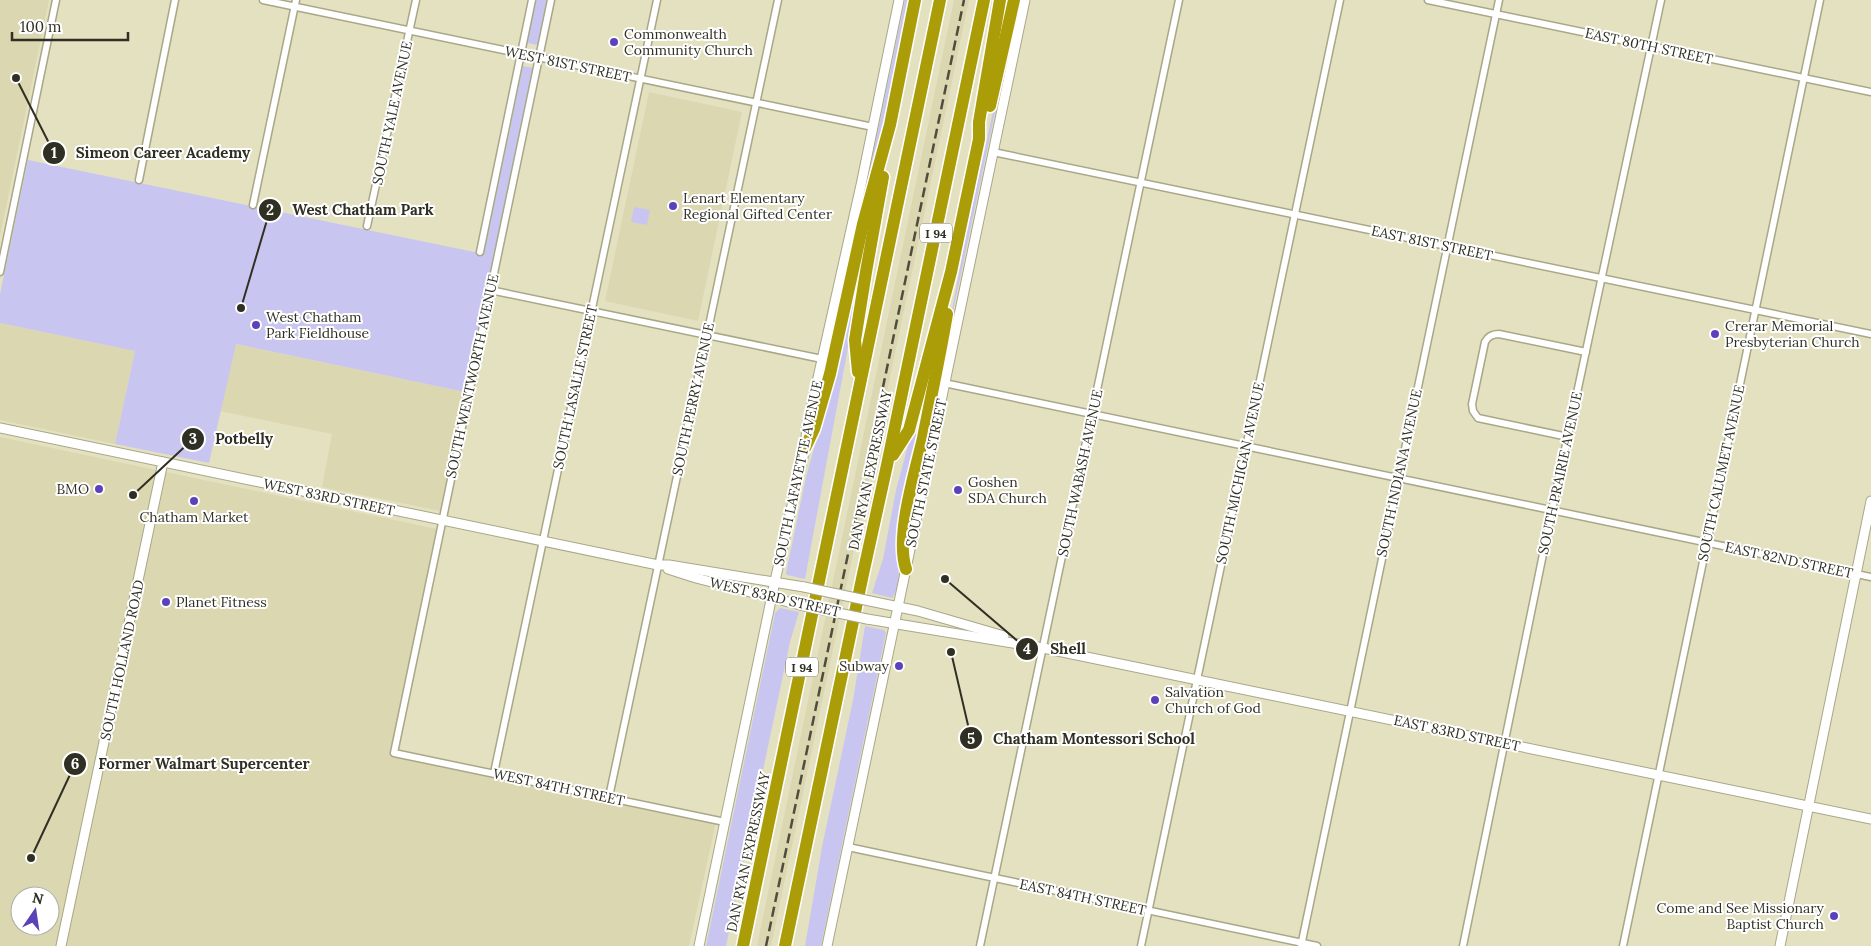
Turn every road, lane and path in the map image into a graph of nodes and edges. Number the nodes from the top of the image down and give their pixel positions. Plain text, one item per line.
1 (56, 0) edge
2 (175, 0) edge
3 (263, 0) edge
4 (416, 0) edge
5 (532, 0) edge
6 (551, 0) edge
7 (657, 0) edge
8 (778, 0) edge
9 (899, 0) edge
10 (915, 0) edge
11 (940, 0) edge
12 (984, 0) edge
13 (1000, 0) edge
14 (1014, 0) edge
15 (1025, 0) edge
16 (1179, 0) edge
17 (1340, 0) edge
18 (1428, 0) edge
19 (1499, 0) edge
20 (1661, 0) edge
21 (1820, 0) edge
22 (295, 3) edge
23 (1496, 14) junction
24 (410, 31) junction
25 (1651, 46) junction
26 (521, 54) junction
27 (539, 58) junction
28 (1804, 78) junction
29 (640, 79) junction
30 (1871, 92) edge
31 (756, 102) junction
32 (890, 125) junction
33 (873, 127) junction
34 (979, 139) junction
35 (994, 152) junction
36 (139, 180) dead end
37 (1141, 182) junction
38 (254, 205) dead end
39 (1295, 214) junction
40 (367, 226) dead end
41 (1447, 247) junction
42 (480, 252) dead end
43 (0, 272) edge
44 (951, 272) junction
45 (1602, 278) junction
46 (490, 290) junction
47 (1755, 310) junction
48 (591, 311) junction
49 (1871, 334) edge
50 (707, 335) junction
51 (1586, 352) junction
52 (822, 359) junction
53 (944, 383) junction
54 (859, 387) junction
55 (1092, 414) junction
56 (0, 428) edge
57 (1568, 437) junction
58 (1246, 446) junction
59 (805, 448) junction
60 (163, 462) junction
61 (888, 465) junction
62 (1398, 478) junction
63 (1871, 501) edge
64 (1552, 510) junction
65 (442, 520) junction
66 (543, 541) junction
67 (1706, 542) junction
68 (658, 565) junction
69 (906, 569) junction
70 (1856, 573) junction
71 (1871, 576) edge
72 (775, 581) junction
73 (772, 598) junction
74 (898, 607) junction
75 (894, 624) junction
76 (1043, 648) junction
77 (1197, 680) junction
78 (1350, 711) junction
79 (1504, 743) junction
80 (394, 752) joint
81 (494, 774) junction
82 (1658, 775) junction
83 (609, 797) junction
84 (1809, 806) junction
85 (1871, 819) edge
86 (725, 822) junction
87 (848, 847) junction
88 (994, 878) junction
89 (1148, 910) junction
90 (787, 942) edge
91 (1301, 944) edge
92 (61, 946) edge
93 (699, 946) edge
94 (743, 946) edge
95 (827, 946) edge
96 (980, 946) edge
97 (1141, 946) edge
98 (1317, 946) edge
99 (1463, 946) edge
100 (1622, 946) edge
101 (1780, 946) edge

1 - 43 street
2 - 36 street
3 - 22 street, WEST 81ST STREET
4 - 24 street, SOUTH YALE AVENUE
5 - 26 street
6 - 27 street, SOUTH WENTWORTH AVENUE
7 - 29 street, SOUTH LASALLE STREET
8 - 31 street, SOUTH PERRY AVENUE
9 - 33 street, SOUTH LAFAYETTE AVENUE
10 - 32 highway
11 - 54 highway, DAN RYAN EXPRESSWAY / I 94
12 - 61 highway, DAN RYAN EXPRESSWAY / I 94
13 - 34 highway
14 - 34 highway
15 - 35 street, SOUTH STATE STREET
16 - 37 street, SOUTH WABASH AVENUE
17 - 39 street, SOUTH MICHIGAN AVENUE
18 - 23 street, EAST 80TH STREET
19 - 23 street, SOUTH INDIANA AVENUE
20 - 25 street, SOUTH PRAIRIE AVENUE
21 - 28 street, SOUTH CALUMET AVENUE
22 - 24 street, WEST 81ST STREET
22 - 38 street
23 - 25 street, EAST 80TH STREET
23 - 41 street, SOUTH INDIANA AVENUE
24 - 26 street, WEST 81ST STREET
24 - 40 street, SOUTH YALE AVENUE
25 - 28 street, EAST 80TH STREET
25 - 45 street, SOUTH PRAIRIE AVENUE
26 - 27 street, WEST 81ST STREET
26 - 42 street
27 - 29 street, WEST 81ST STREET
27 - 46 street, SOUTH WENTWORTH AVENUE
28 - 30 street, EAST 80TH STREET
28 - 47 street, SOUTH CALUMET AVENUE
29 - 31 street, WEST 81ST STREET
29 - 48 street, SOUTH LASALLE STREET
31 - 33 street, WEST 81ST STREET
31 - 50 street, SOUTH PERRY AVENUE
32 - 54 highway
32 - 59 highway
33 - 52 street, SOUTH LAFAYETTE AVENUE
34 - 44 highway
35 - 37 street, EAST 81ST STREET
35 - 53 street, SOUTH STATE STREET
37 - 39 street, EAST 81ST STREET
37 - 55 street, SOUTH WABASH AVENUE
39 - 41 street, EAST 81ST STREET
39 - 58 street, SOUTH MICHIGAN AVENUE
41 - 45 street, EAST 81ST STREET
41 - 62 street, SOUTH INDIANA AVENUE
44 - 61 highway
44 - 69 highway
45 - 47 street, EAST 81ST STREET
45 - 51 street, SOUTH PRAIRIE AVENUE
46 - 48 street
46 - 65 street, SOUTH WENTWORTH AVENUE
47 - 49 street, EAST 81ST STREET
47 - 67 street, SOUTH CALUMET AVENUE
48 - 50 street
48 - 66 street, SOUTH LASALLE STREET
50 - 52 street
50 - 68 street, SOUTH PERRY AVENUE
51 - 57 street, SOUTH PRAIRIE AVENUE
51 - 57 street
52 - 59 street, SOUTH LAFAYETTE AVENUE
53 - 55 street, EAST 82ND STREET
53 - 69 street, SOUTH STATE STREET
54 - 94 highway, DAN RYAN EXPRESSWAY / I 94
55 - 58 street, EAST 82ND STREET
55 - 76 street, SOUTH WABASH AVENUE
56 - 60 street, WEST 83RD STREET
57 - 64 street, SOUTH PRAIRIE AVENUE
58 - 62 street, EAST 82ND STREET
58 - 77 street, SOUTH MICHIGAN AVENUE
59 - 72 street, SOUTH LAFAYETTE AVENUE
60 - 65 street, WEST 83RD STREET
60 - 92 street, SOUTH HOLLAND ROAD
61 - 90 highway, DAN RYAN EXPRESSWAY / I 94
62 - 64 street, EAST 82ND STREET
62 - 78 street, SOUTH INDIANA AVENUE
63 - 70 street
64 - 67 street, EAST 82ND STREET
64 - 79 street, SOUTH PRAIRIE AVENUE
65 - 66 street, WEST 83RD STREET
65 - 80 street, SOUTH WENTWORTH AVENUE
66 - 68 street, WEST 83RD STREET
66 - 81 street, SOUTH LASALLE STREET
67 - 70 street, EAST 82ND STREET
67 - 82 street, SOUTH CALUMET AVENUE
68 - 72 street, WEST 83RD STREET
68 - 73 street, WEST 83RD STREET
68 - 83 street, SOUTH PERRY AVENUE
69 - 74 street, SOUTH STATE STREET
70 - 71 street, EAST 82ND STREET
70 - 84 street
72 - 73 street, SOUTH LAFAYETTE AVENUE
72 - 74 street, WEST 83RD STREET, bridge
73 - 75 street, WEST 83RD STREET, bridge
73 - 86 street, SOUTH LAFAYETTE AVENUE
74 - 75 street, SOUTH STATE STREET
74 - 76 street, EAST 83RD STREET
75 - 76 street, EAST 83RD STREET
75 - 87 street, SOUTH STATE STREET
76 - 77 street, EAST 83RD STREET
76 - 88 street, SOUTH WABASH AVENUE
77 - 78 street, EAST 83RD STREET
77 - 89 street, SOUTH MICHIGAN AVENUE
78 - 79 street, EAST 83RD STREET
78 - 91 street, SOUTH INDIANA AVENUE
79 - 82 street, EAST 83RD STREET
79 - 99 street, SOUTH PRAIRIE AVENUE
80 - 81 street, WEST 84TH STREET
81 - 83 street, WEST 84TH STREET
82 - 84 street, EAST 83RD STREET
82 - 100 street, SOUTH CALUMET AVENUE
83 - 86 street, WEST 84TH STREET
84 - 85 street, EAST 83RD STREET
84 - 101 street
86 - 93 street, SOUTH LAFAYETTE AVENUE
87 - 88 street, EAST 84TH STREET
87 - 95 street, SOUTH STATE STREET
88 - 89 street, EAST 84TH STREET
88 - 96 street, SOUTH WABASH AVENUE
89 - 91 street, EAST 84TH STREET
89 - 97 street, SOUTH MICHIGAN AVENUE
91 - 98 street, EAST 84TH STREET

